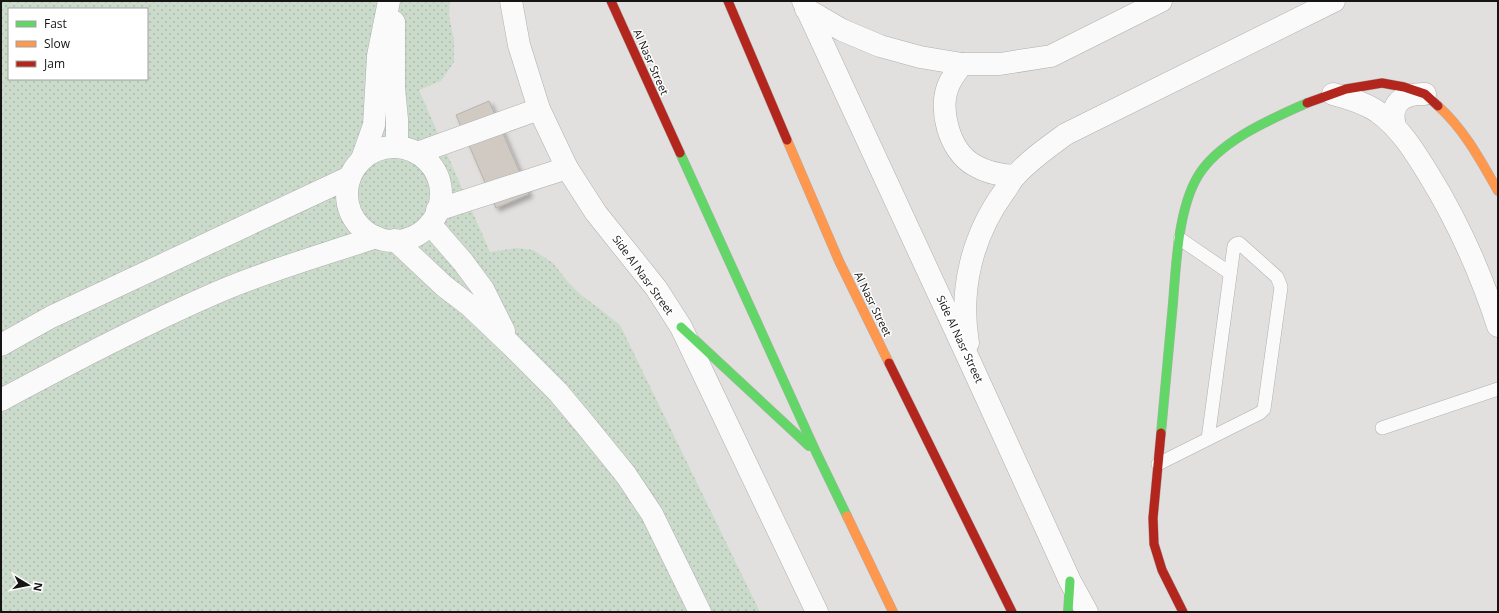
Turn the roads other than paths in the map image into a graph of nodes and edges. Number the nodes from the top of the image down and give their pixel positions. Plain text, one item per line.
1 (390, 1) edge
2 (511, 1) edge
3 (611, 1) edge
4 (728, 1) edge
5 (1161, 1) edge
6 (1334, 1) edge
7 (805, 5) edge
8 (962, 64) junction
9 (1333, 94) junction
10 (1426, 94) junction
11 (539, 110) junction
12 (1395, 126) junction
13 (407, 150) junction
14 (362, 159) junction
15 (567, 168) junction
16 (1015, 176) junction
17 (350, 178) junction
18 (1498, 191) edge
19 (433, 217) junction
20 (385, 239) junction
21 (1180, 239) junction
22 (1230, 274) junction
23 (1498, 326) edge
24 (680, 327) junction
25 (1, 345) edge
26 (512, 346) junction
27 (971, 364) junction
28 (1498, 389) edge
29 (1, 400) edge
30 (1382, 428) dead end
31 (1208, 439) junction
32 (816, 452) junction
33 (1158, 464) junction
34 (1070, 580) junction
35 (700, 612) edge
36 (817, 612) edge
37 (893, 612) edge
38 (1012, 612) edge
39 (1068, 612) edge
40 (1086, 612) edge
41 (1183, 612) edge

1 - 13 street
1 - 14 street
2 - 11 street, Side Al Nasr Street
3 - 32 main road, Al Nasr Street
4 - 38 main road, Al Nasr Street
5 - 8 street
6 - 16 street
7 - 8 street
7 - 27 street, Side Al Nasr Street
8 - 16 street
9 - 10 main road
9 - 12 street
9 - 21 main road
10 - 12 street
10 - 18 main road
11 - 13 street
11 - 15 street, Side Al Nasr Street
12 - 23 street
13 - 14 street
13 - 19 street
14 - 17 street
15 - 19 street
15 - 24 street, Side Al Nasr Street
16 - 27 street
17 - 20 street
17 - 25 street
19 - 20 street
19 - 26 street
20 - 26 street
20 - 29 street
21 - 22 lane
21 - 33 main road
22 - 31 lane
22 - 31 lane
24 - 32 main road
24 - 36 street, Side Al Nasr Street
26 - 35 street
27 - 34 street, Side Al Nasr Street
28 - 30 lane
31 - 33 lane
32 - 37 main road, Al Nasr Street
33 - 41 main road
34 - 39 main road
34 - 40 street, Side Al Nasr Street

